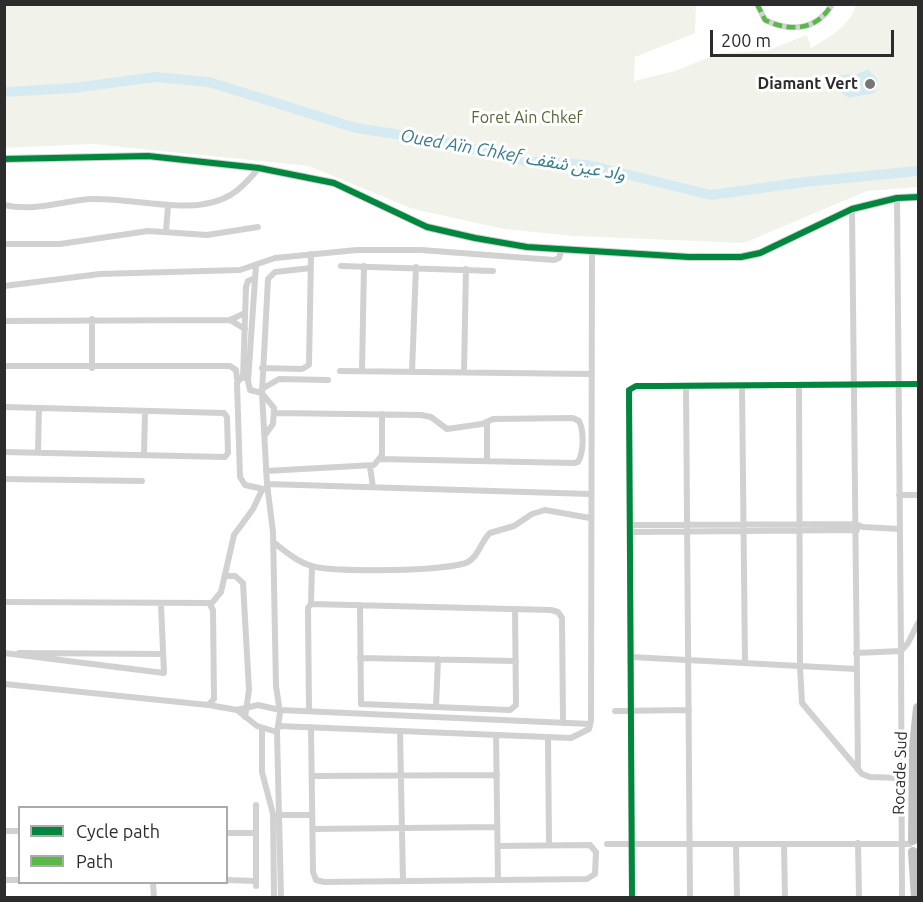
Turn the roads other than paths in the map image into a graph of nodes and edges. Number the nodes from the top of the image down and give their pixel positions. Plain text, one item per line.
1 (757, 4) edge
2 (832, 4) edge
3 (4, 159) edge
4 (259, 168) junction
5 (918, 197) edge
6 (897, 198) junction
7 (4, 206) edge
8 (168, 206) junction
9 (852, 209) junction
10 (258, 227) dead end
11 (166, 231) junction
12 (4, 244) edge
13 (562, 249) junction
14 (592, 251) junction
15 (311, 254) junction
16 (256, 265) junction
17 (341, 266) dead end
18 (364, 266) junction
19 (416, 267) junction
20 (311, 268) junction
21 (466, 269) junction
22 (493, 271) dead end
23 (255, 279) junction
24 (4, 286) edge
25 (245, 313) junction
26 (92, 319) junction
27 (230, 320) junction
28 (4, 321) edge
29 (245, 329) junction
30 (4, 366) edge
31 (92, 368) junction
32 (262, 368) junction
33 (340, 371) dead end
34 (362, 371) junction
35 (412, 372) junction
36 (464, 372) junction
37 (590, 374) junction
38 (243, 379) junction
39 (328, 380) dead end
40 (898, 384) junction
41 (918, 384) edge
42 (854, 385) junction
43 (742, 386) junction
44 (799, 386) junction
45 (686, 387) junction
46 (262, 391) junction
47 (4, 407) edge
48 (39, 408) junction
49 (145, 411) junction
50 (275, 413) junction
51 (382, 414) junction
52 (487, 422) junction
53 (238, 433) junction
54 (227, 434) junction
55 (265, 435) junction
56 (582, 442) junction
57 (591, 442) junction
58 (4, 452) edge
59 (38, 452) junction
60 (144, 455) junction
61 (380, 459) junction
62 (487, 461) junction
63 (370, 467) junction
64 (266, 471) junction
65 (4, 479) edge
66 (142, 481) dead end
67 (373, 487) junction
68 (265, 488) junction
69 (590, 494) junction
70 (899, 495) junction
71 (918, 495) edge
72 (590, 518) junction
73 (855, 527) junction
74 (800, 528) junction
75 (630, 529) junction
76 (688, 529) junction
77 (745, 529) junction
78 (900, 529) junction
79 (273, 542) junction
80 (312, 566) junction
81 (225, 576) junction
82 (4, 602) edge
83 (211, 604) junction
84 (311, 604) junction
85 (161, 605) junction
86 (360, 605) junction
87 (515, 609) junction
88 (918, 623) edge
89 (901, 651) junction
90 (856, 652) junction
91 (4, 653) edge
92 (162, 654) junction
93 (631, 657) junction
94 (360, 658) junction
95 (438, 659) junction
96 (689, 660) junction
97 (516, 661) junction
98 (745, 663) junction
99 (800, 667) junction
100 (856, 669) junction
101 (4, 684) edge
102 (208, 705) junction
103 (248, 706) junction
104 (436, 707) junction
105 (918, 708) edge
106 (237, 710) junction
107 (280, 710) junction
108 (309, 710) junction
109 (689, 710) junction
110 (615, 711) dead end
111 (630, 711) junction
112 (245, 717) junction
113 (562, 723) junction
114 (590, 724) junction
115 (311, 727) junction
116 (262, 728) junction
117 (277, 729) junction
118 (400, 731) junction
119 (496, 735) junction
120 (548, 737) junction
121 (858, 770) junction
122 (496, 775) junction
123 (312, 776) junction
124 (400, 776) junction
125 (901, 778) junction
126 (256, 806) dead end
127 (280, 815) junction
128 (312, 815) junction
129 (497, 826) junction
130 (402, 828) junction
131 (313, 829) junction
132 (228, 832) edge
133 (256, 833) junction
134 (858, 843) junction
135 (607, 844) dead end
136 (633, 844) junction
137 (690, 844) junction
138 (784, 844) junction
139 (549, 845) junction
140 (736, 845) junction
141 (912, 845) edge
142 (498, 846) junction
143 (228, 880) edge
144 (498, 880) junction
145 (403, 881) junction
146 (274, 897) edge
147 (282, 897) edge
148 (632, 897) edge
149 (690, 897) edge
150 (738, 897) edge
151 (785, 897) edge
152 (859, 897) edge
153 (902, 897) edge
154 (916, 897) edge

1 - 2 street
3 - 4 street
4 - 8 street
4 - 13 street
5 - 6 street
6 - 9 street
6 - 40 street
7 - 8 street
8 - 11 street
9 - 14 street
9 - 42 street
10 - 11 street
11 - 12 street
13 - 14 street
13 - 15 street
14 - 37 street
15 - 16 street
15 - 20 street
16 - 23 street
16 - 24 street
17 - 18 street
18 - 19 street
18 - 34 street
19 - 21 street
19 - 35 street
20 - 32 street
20 - 32 street
21 - 22 street
21 - 36 street
23 - 25 street
23 - 38 street
25 - 27 street
25 - 29 street
26 - 27 street
26 - 28 street
26 - 31 street
27 - 29 street
29 - 38 street
30 - 31 street
31 - 38 street
32 - 46 street
33 - 34 street
34 - 35 street
35 - 36 street
36 - 37 street
37 - 57 street
38 - 46 street
38 - 53 street
39 - 46 street
40 - 41 street
40 - 42 street
40 - 70 street
42 - 44 street
42 - 73 street
43 - 44 street
43 - 45 street
43 - 77 street
44 - 74 street
45 - 75 street
45 - 76 street
46 - 50 street
46 - 55 street
47 - 48 street
48 - 49 street
48 - 59 street
49 - 54 street
49 - 60 street
50 - 51 street
50 - 55 street
51 - 52 street
51 - 61 street
52 - 56 street
52 - 62 street
53 - 54 street
53 - 68 street
54 - 60 street
55 - 64 street
56 - 57 street
56 - 62 street
57 - 69 street
58 - 59 street
59 - 60 street
61 - 62 street
61 - 63 street
63 - 64 street
63 - 67 street
64 - 68 street
65 - 66 street
67 - 68 street
67 - 69 street
68 - 79 street
68 - 81 street
69 - 72 street
70 - 71 street
70 - 78 street
72 - 80 street
72 - 114 street
73 - 74 street
73 - 78 street
73 - 90 street
74 - 77 street
74 - 99 street
75 - 76 street
75 - 93 street
76 - 77 street
76 - 96 street
77 - 98 street
78 - 89 street
79 - 80 street
79 - 107 street
80 - 84 street
81 - 83 street
81 - 103 street
82 - 85 street
83 - 85 street
83 - 102 street
84 - 86 street
84 - 108 street
85 - 92 street
86 - 87 street
86 - 94 street
87 - 97 street
87 - 113 street
88 - 89 street
89 - 90 street
89 - 125 street
90 - 100 street
91 - 92 street
91 - 92 street
93 - 96 street
93 - 111 street
94 - 95 street
94 - 104 street
95 - 97 street
95 - 104 street
96 - 98 street
96 - 109 street
97 - 104 street
98 - 99 street
99 - 100 street
99 - 121 street
100 - 121 street
101 - 102 street
102 - 106 street
103 - 106 street
103 - 107 street
103 - 112 street
105 - 141 highway, Rocade Sud
106 - 112 street
107 - 108 street
107 - 117 street
108 - 113 street
109 - 111 street
109 - 137 street
110 - 111 street
111 - 136 street
112 - 116 street
113 - 114 street
114 - 120 street
115 - 117 street
115 - 118 street
115 - 123 street
116 - 117 street
116 - 146 street
117 - 127 street
118 - 119 street
118 - 124 street
119 - 120 street
119 - 122 street
120 - 139 street
121 - 125 street
122 - 124 street
122 - 129 street
123 - 124 street
123 - 128 street
124 - 130 street
125 - 141 street
126 - 133 street
127 - 128 street
127 - 147 street
128 - 131 street
129 - 130 street
129 - 142 street
130 - 131 street
130 - 145 street
131 - 145 street
132 - 133 street
133 - 143 street
134 - 138 street
134 - 141 street
134 - 152 street
135 - 136 street
136 - 137 street
136 - 148 street
137 - 140 street
137 - 149 street
138 - 140 street
138 - 151 street
139 - 142 street
139 - 144 street
140 - 150 street
141 - 153 street
141 - 154 highway, Rocade Sud
142 - 144 street
144 - 145 street

